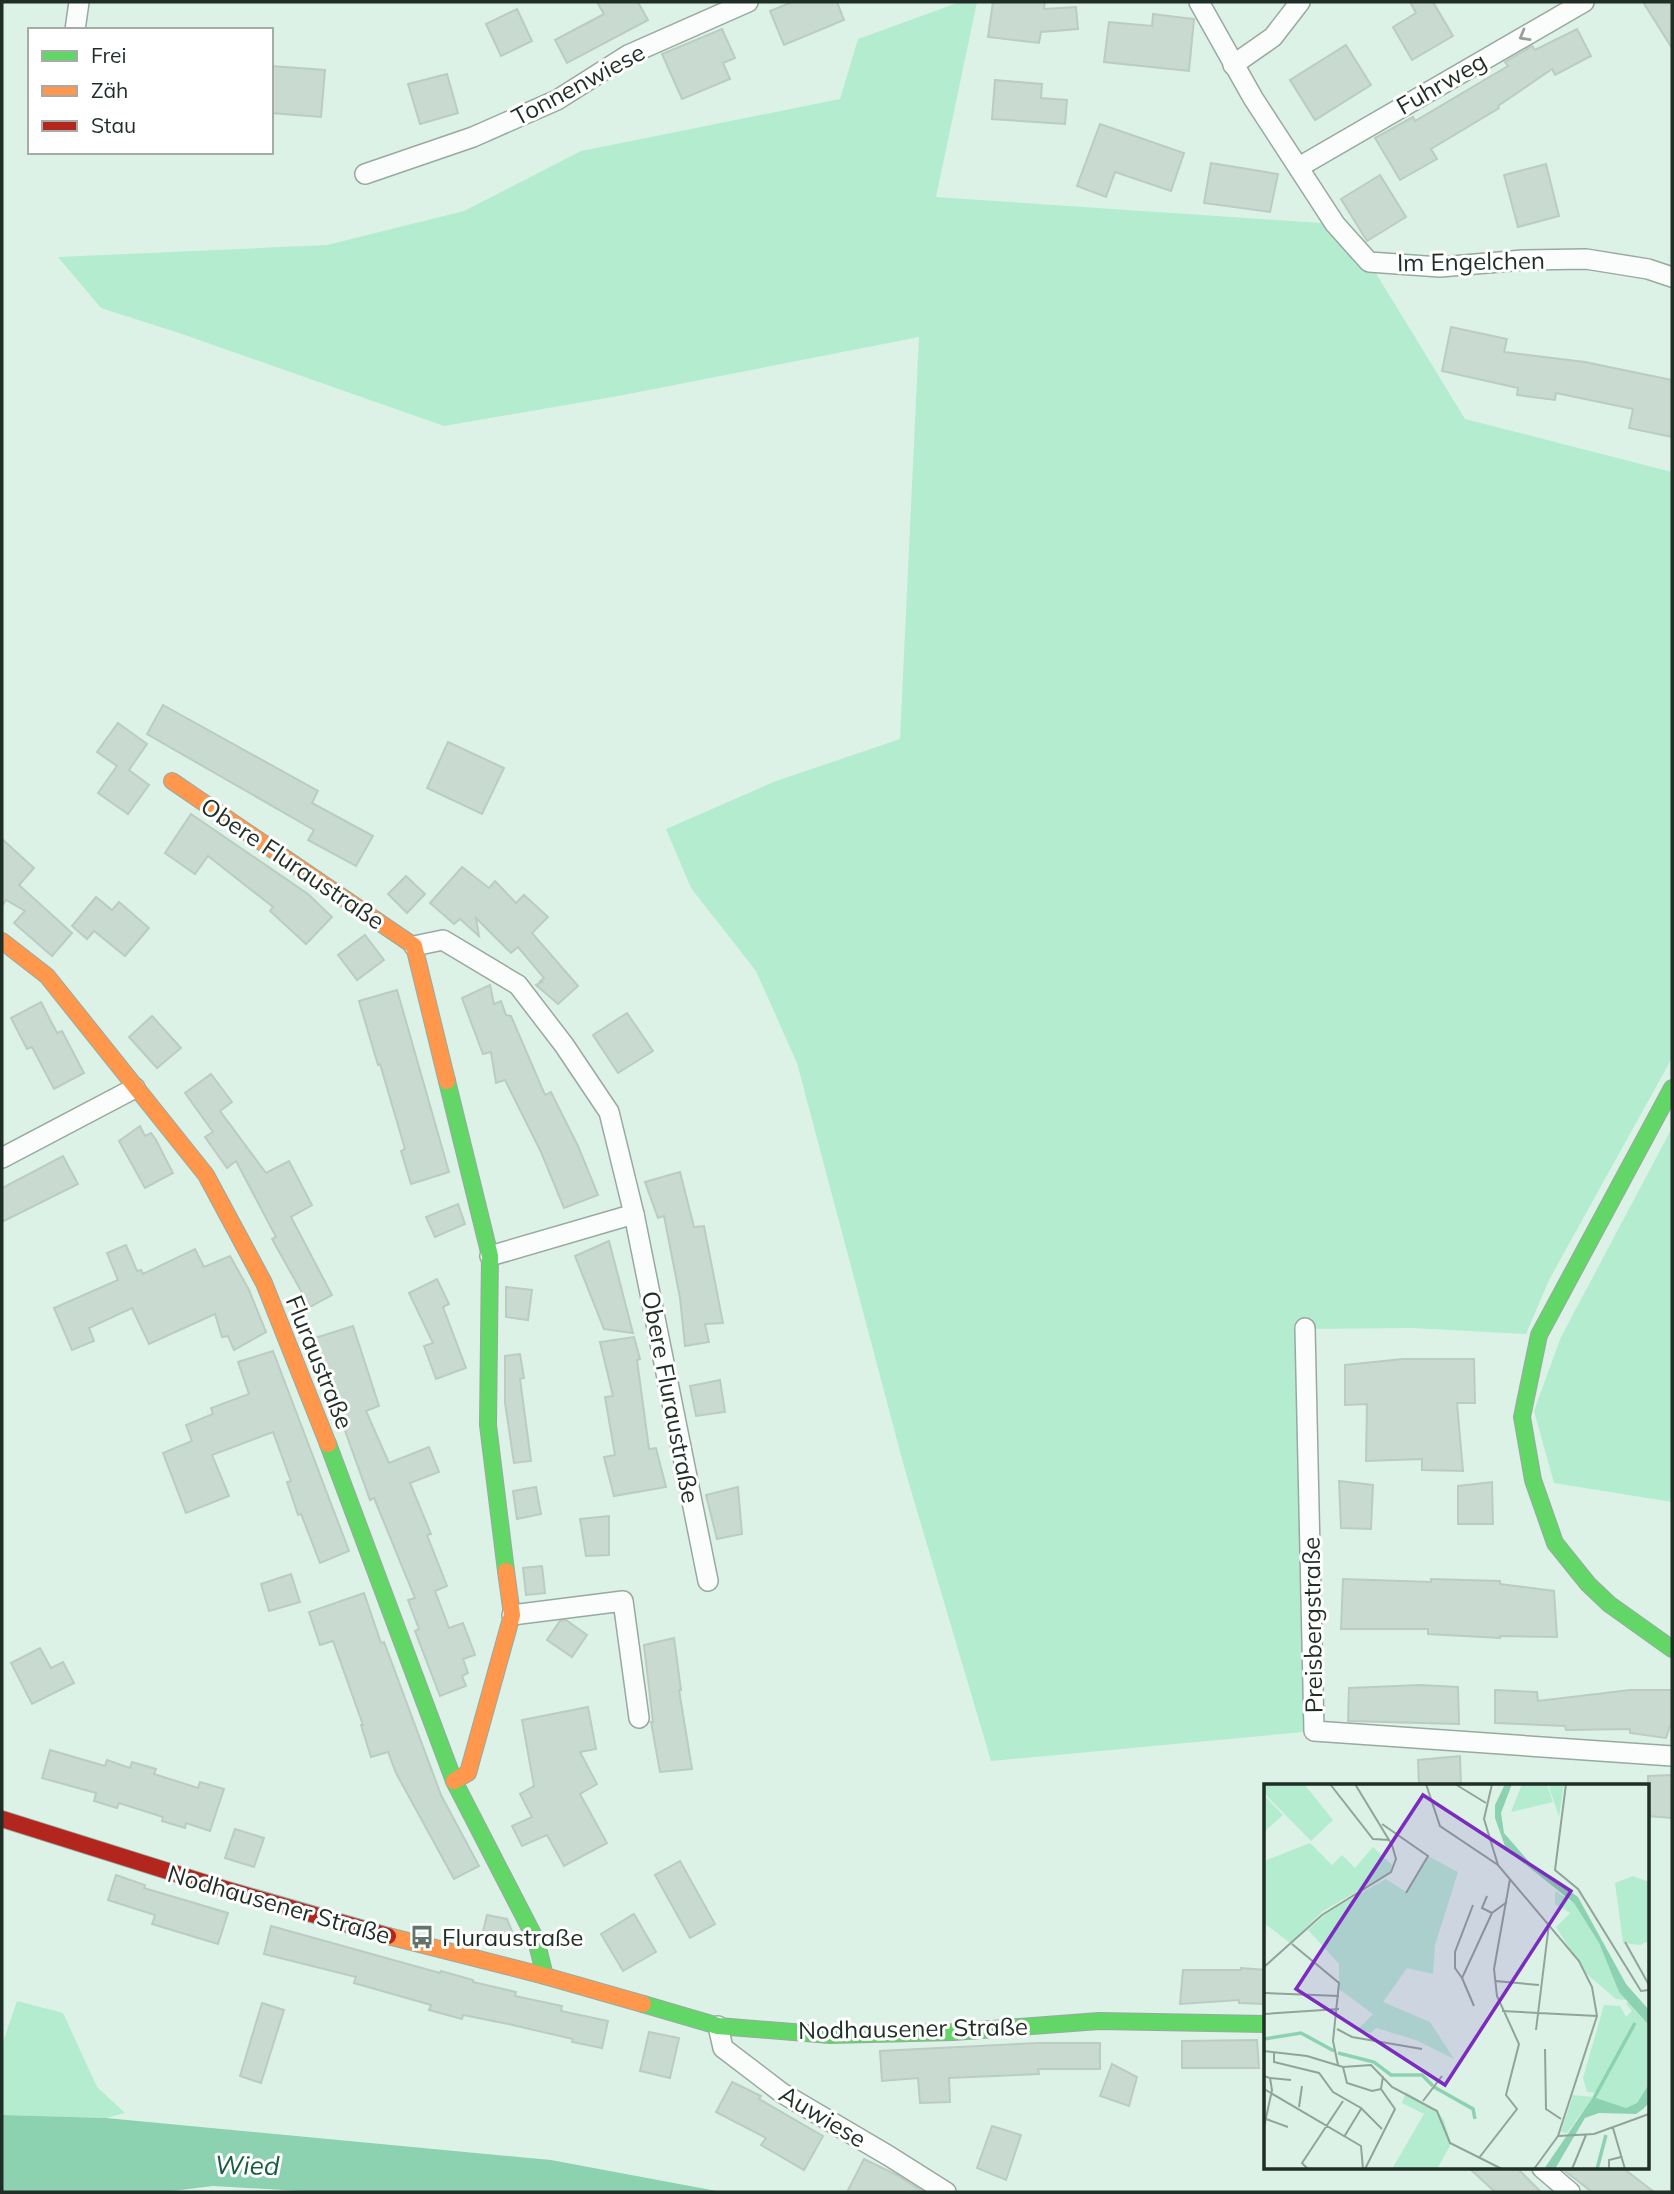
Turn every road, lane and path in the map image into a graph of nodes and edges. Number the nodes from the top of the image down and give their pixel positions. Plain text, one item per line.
1 (79, 2) edge
2 (748, 2) edge
3 (1199, 2) edge
4 (1300, 2) edge
5 (1584, 2) edge
6 (75, 28) edge
7 (1234, 65) junction
8 (1299, 167) junction
9 (365, 174) dead end
10 (1672, 277) edge
11 (172, 781) dead end
12 (2, 941) edge
13 (414, 946) junction
14 (135, 1088) junction
15 (1672, 1088) edge
16 (2, 1158) edge
17 (634, 1214) junction
18 (490, 1256) junction
19 (1304, 1328) dead end
20 (708, 1581) dead end
21 (512, 1615) junction
22 (1672, 1648) edge
23 (639, 1718) dead end
24 (1672, 1756) edge
25 (454, 1781) junction
26 (3, 1816) edge
27 (545, 1976) junction
28 (1264, 2024) edge
29 (718, 2026) junction
30 (1544, 2170) edge
31 (946, 2192) edge
32 (1570, 2192) edge

1 - 6 street
2 - 9 street, Tonnenwiese
3 - 7 street, Im Engelchen
4 - 7 street
5 -> 8 street, Fuhrweg
7 - 8 street, Im Engelchen
8 - 10 street, Im Engelchen
11 - 13 street, Obere Fluraustraße
12 - 14 street, Fluraustraße
13 - 17 street, Obere Fluraustraße
13 - 18 street
14 - 16 street
14 - 25 street, Fluraustraße
15 - 22 street
17 - 18 street
17 - 20 street, Obere Fluraustraße
18 - 21 street
19 - 24 street, Preisbergstraße
21 - 23 street
21 - 25 street
25 - 27 street, Fluraustraße
26 - 27 street, Nodhausener Straße
27 - 29 street, Nodhausener Straße
28 - 29 street, Nodhausener Straße
29 - 31 street, Auwiese
30 - 32 street

